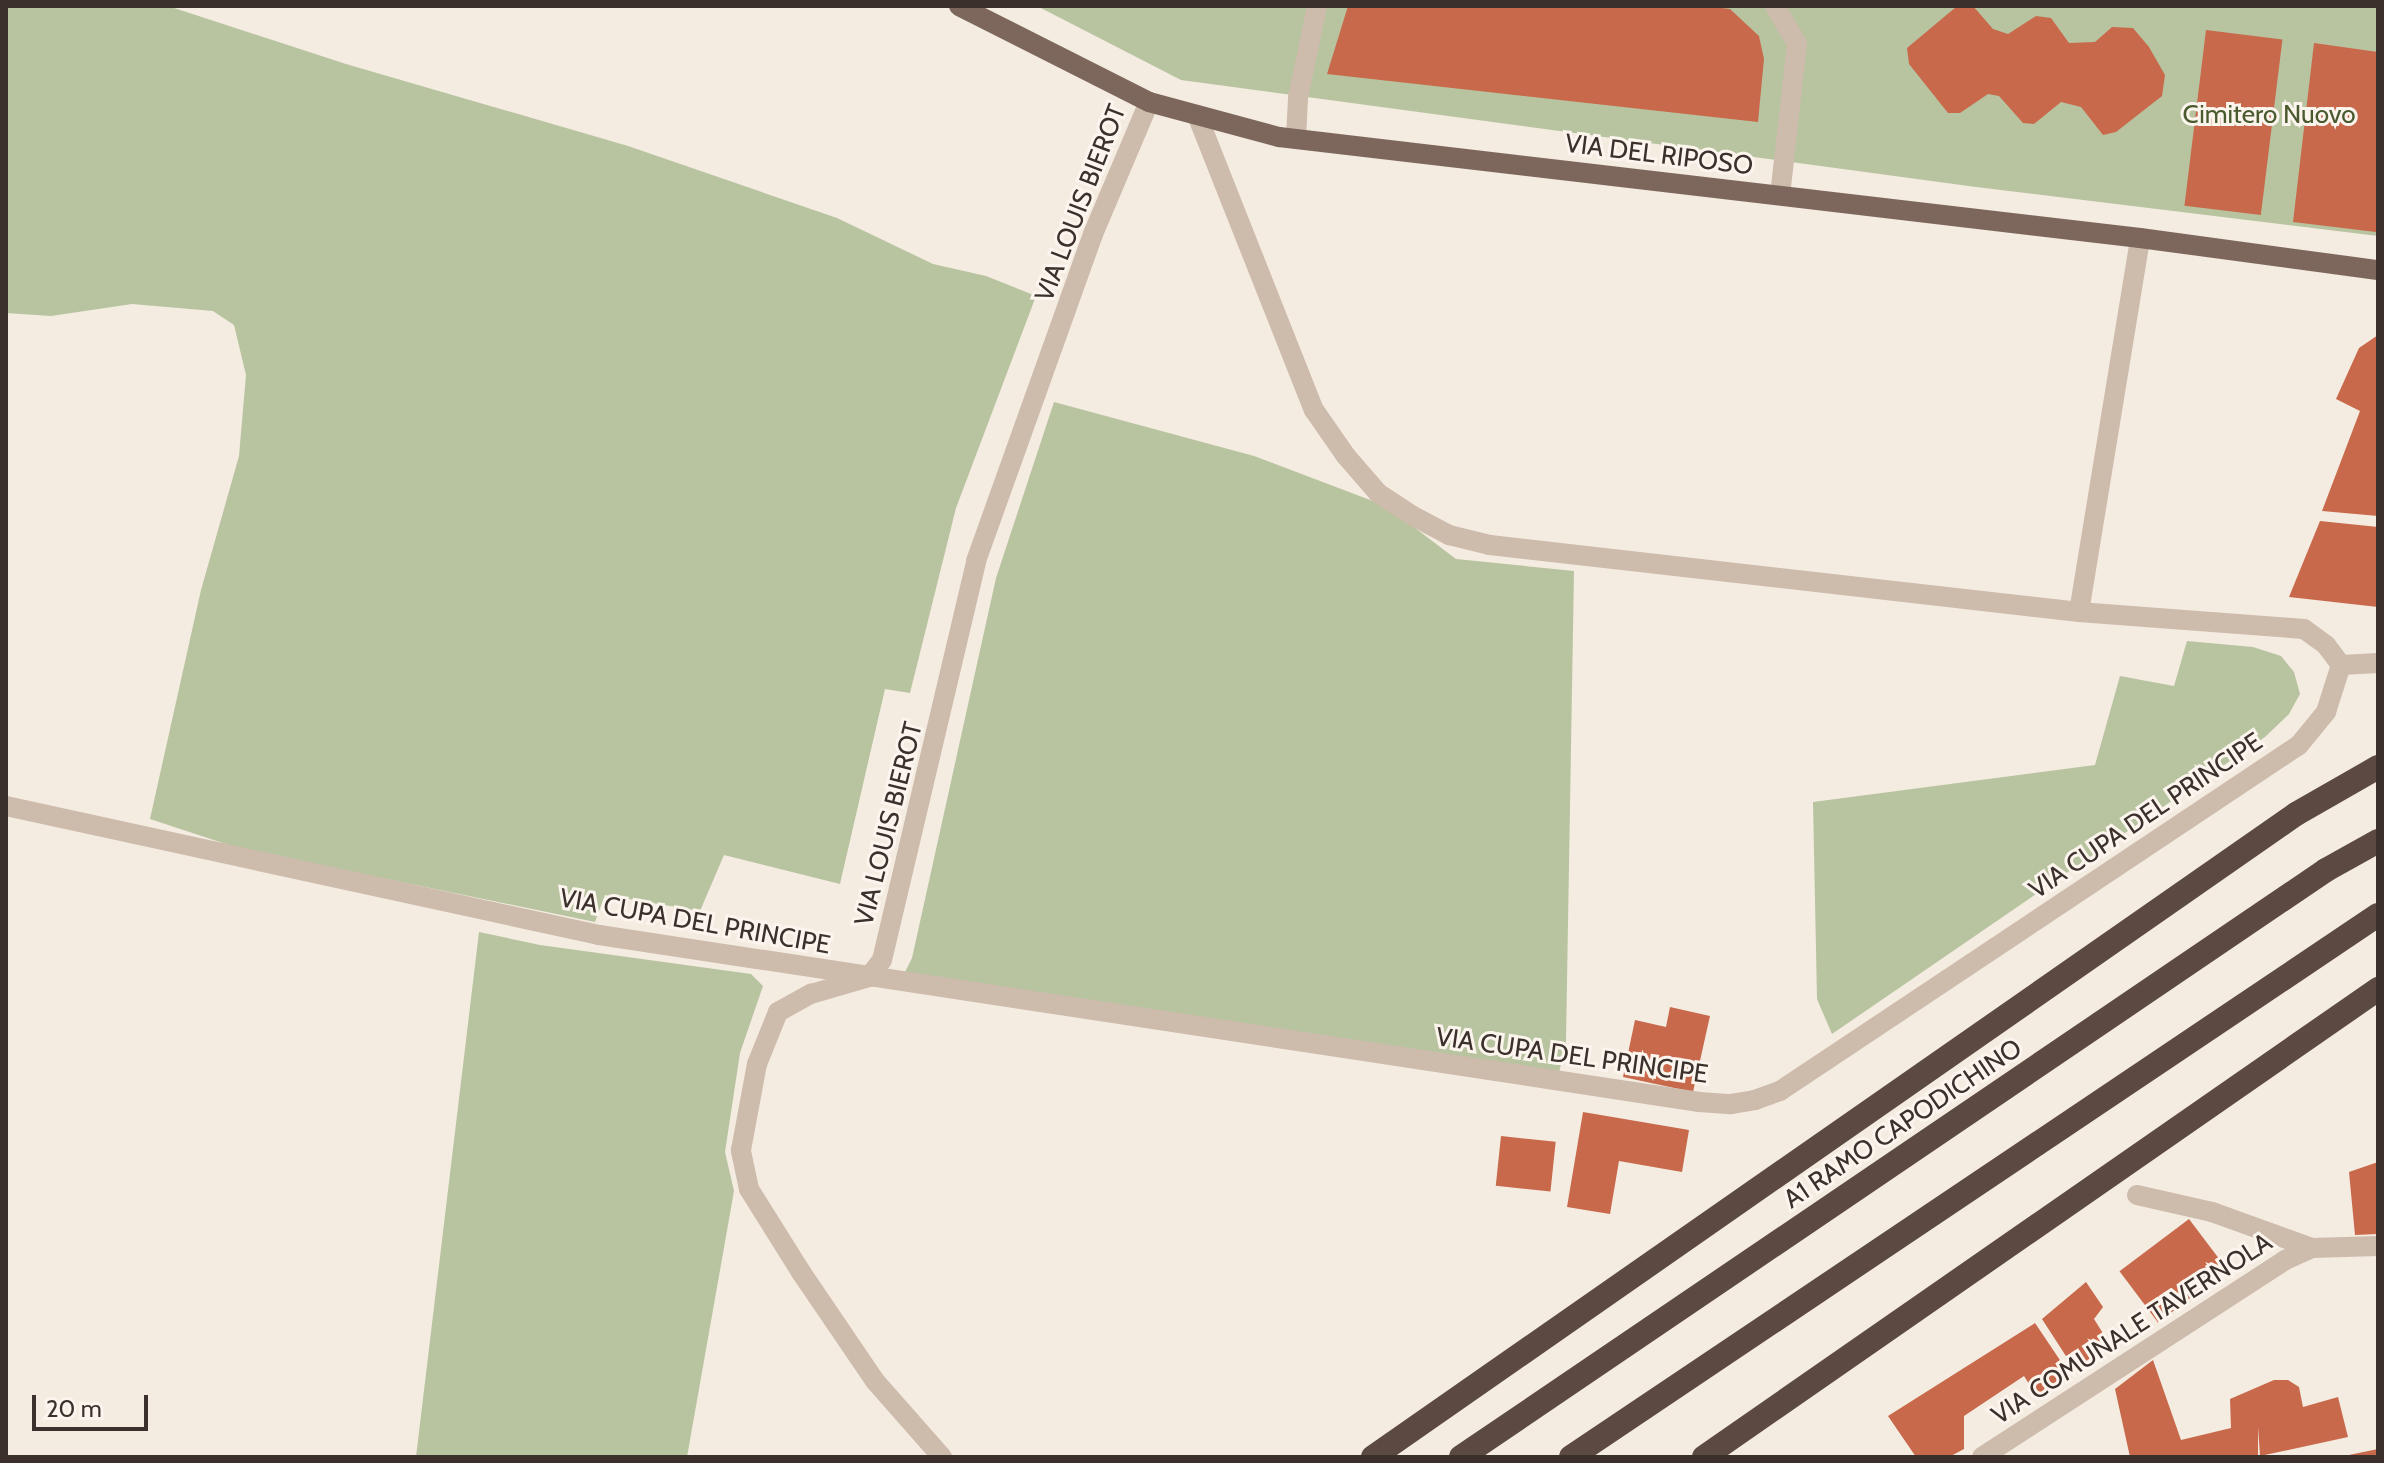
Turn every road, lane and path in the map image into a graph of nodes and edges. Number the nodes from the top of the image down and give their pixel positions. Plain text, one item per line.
1 (959, 6) edge
2 (1317, 6) edge
3 (1775, 6) edge
4 (1149, 102) junction
5 (1197, 115) junction
6 (1296, 138) junction
7 (1780, 195) junction
8 (2140, 238) junction
9 (2378, 270) edge
10 (2079, 612) junction
11 (2378, 663) edge
12 (2341, 665) junction
13 (2378, 767) edge
14 (6, 806) edge
15 (2378, 841) edge
16 (2378, 915) edge
17 (869, 977) junction
18 (2378, 989) edge
19 (2137, 1195) dead end
20 (2378, 1246) edge
21 (2312, 1248) junction
22 (942, 1457) edge
23 (1373, 1457) edge
24 (1461, 1457) edge
25 (1571, 1457) edge
26 (1704, 1457) edge
27 (1982, 1457) edge

1 - 4 main road, VIA DEL RIPOSO
2 - 6 street
3 - 7 street
4 - 5 main road, VIA DEL RIPOSO
4 - 17 street, VIA LOUIS BIEROT
5 - 6 main road, VIA DEL RIPOSO
5 - 10 street
6 - 7 main road, VIA DEL RIPOSO
7 - 8 main road, VIA DEL RIPOSO
8 - 9 main road, VIA DEL RIPOSO
8 - 10 street
10 - 12 street
11 - 12 street
12 - 17 street, VIA CUPA DEL PRINCIPE
13 - 23 highway
14 - 17 street, VIA CUPA DEL PRINCIPE
15 - 24 highway, A1 RAMO CAPODICHINO
16 - 25 highway
17 - 22 street
18 - 26 highway
19 - 21 street
20 - 21 street
21 - 27 street, VIA COMUNALE TAVERNOLA

